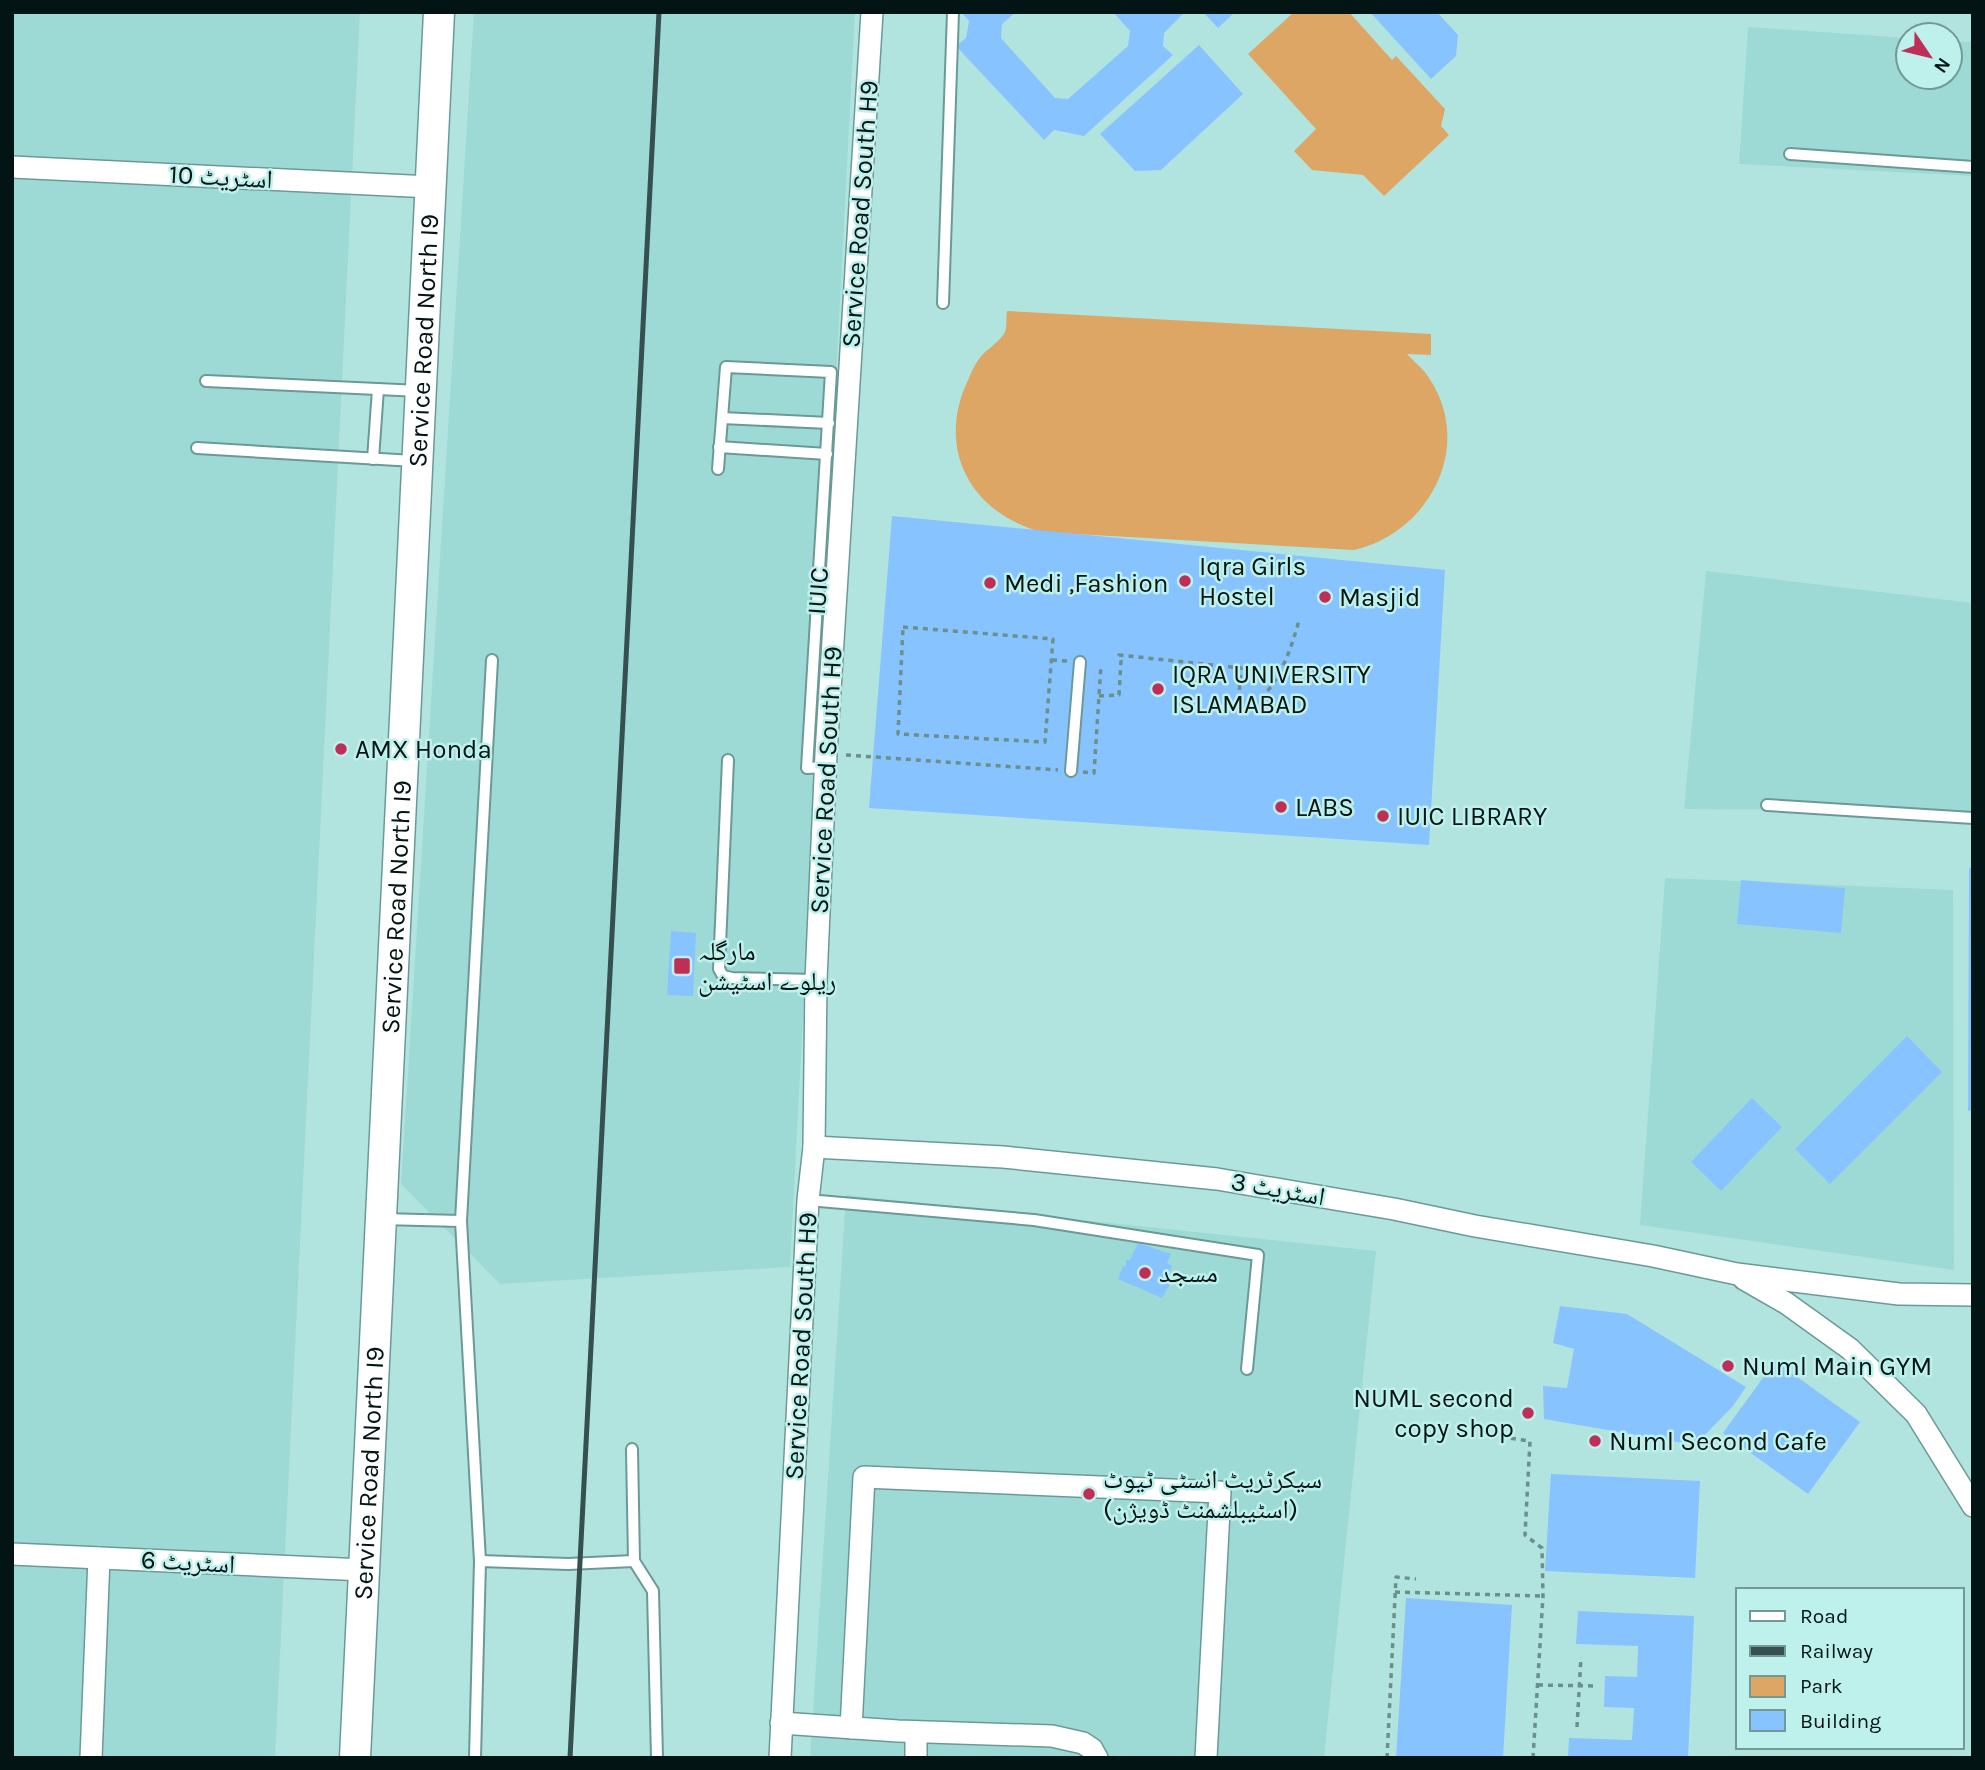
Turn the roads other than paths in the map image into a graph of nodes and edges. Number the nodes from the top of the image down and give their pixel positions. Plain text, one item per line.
1 (439, 12) edge
2 (872, 12) edge
3 (953, 12) edge
4 (1790, 153) dead end
5 (12, 167) edge
6 (1973, 167) edge
7 (430, 187) junction
8 (943, 303) dead end
9 (206, 381) dead end
10 (378, 389) junction
11 (420, 391) junction
12 (722, 418) junction
13 (829, 419) junction
14 (719, 447) junction
15 (197, 448) dead end
16 (827, 454) junction
17 (373, 459) junction
18 (417, 461) junction
19 (718, 469) dead end
20 (492, 660) dead end
21 (1080, 662) dead end
22 (728, 760) dead end
23 (820, 763) junction
24 (1071, 771) road end
25 (1768, 805) dead end
26 (1973, 818) edge
27 (816, 980) junction
28 (814, 1147) junction
29 (808, 1200) junction
30 (380, 1219) junction
31 (461, 1221) junction
32 (1737, 1275) junction
33 (1973, 1295) edge
34 (1247, 1369) dead end
35 (632, 1449) dead end
36 (1973, 1506) edge
37 (12, 1554) edge
38 (99, 1558) junction
39 (480, 1561) junction
40 (634, 1562) junction
41 (363, 1570) junction
42 (781, 1723) junction
43 (852, 1728) junction
44 (916, 1732) junction
45 (91, 1758) edge
46 (355, 1758) edge
47 (475, 1758) edge
48 (657, 1758) edge
49 (779, 1758) edge
50 (916, 1758) edge
51 (1097, 1758) edge
52 (1206, 1758) edge

1 - 7 main road, Service Road North I9
2 - 23 street, Service Road South H9
3 - 8 lane
4 - 6 lane
5 - 7 street, اسٹریٹ 10
7 - 11 main road, Service Road North I9
9 - 10 lane
10 - 11 lane
10 - 17 lane
11 - 18 main road, Service Road North I9
12 - 13 lane
12 - 13 lane, IUIC
12 - 14 lane
13 - 16 lane, IUIC
14 - 16 lane
14 - 19 lane
15 - 17 lane
16 - 23 lane, IUIC
17 - 18 lane
18 - 30 main road, Service Road North I9
20 - 31 lane
21 - 24 lane
22 - 27 lane
23 - 27 street, Service Road South H9
25 - 26 lane
27 - 28 street, Service Road South H9
28 - 29 street, Service Road South H9
28 - 32 street, اسٹریٹ 3
29 - 34 lane
29 - 42 street, Service Road South H9
30 - 31 lane
30 - 41 main road, Service Road North I9
31 - 39 lane
32 - 33 street
32 - 36 street
35 - 40 lane
37 - 38 street, اسٹریٹ 6
38 - 41 street, اسٹریٹ 6
38 - 45 street
39 - 40 lane
39 - 47 lane
40 - 48 lane
41 - 46 main road, Service Road North I9
42 - 43 street
42 - 49 street, Service Road South H9
43 - 44 street
43 - 52 street
44 - 50 street
44 - 51 street

